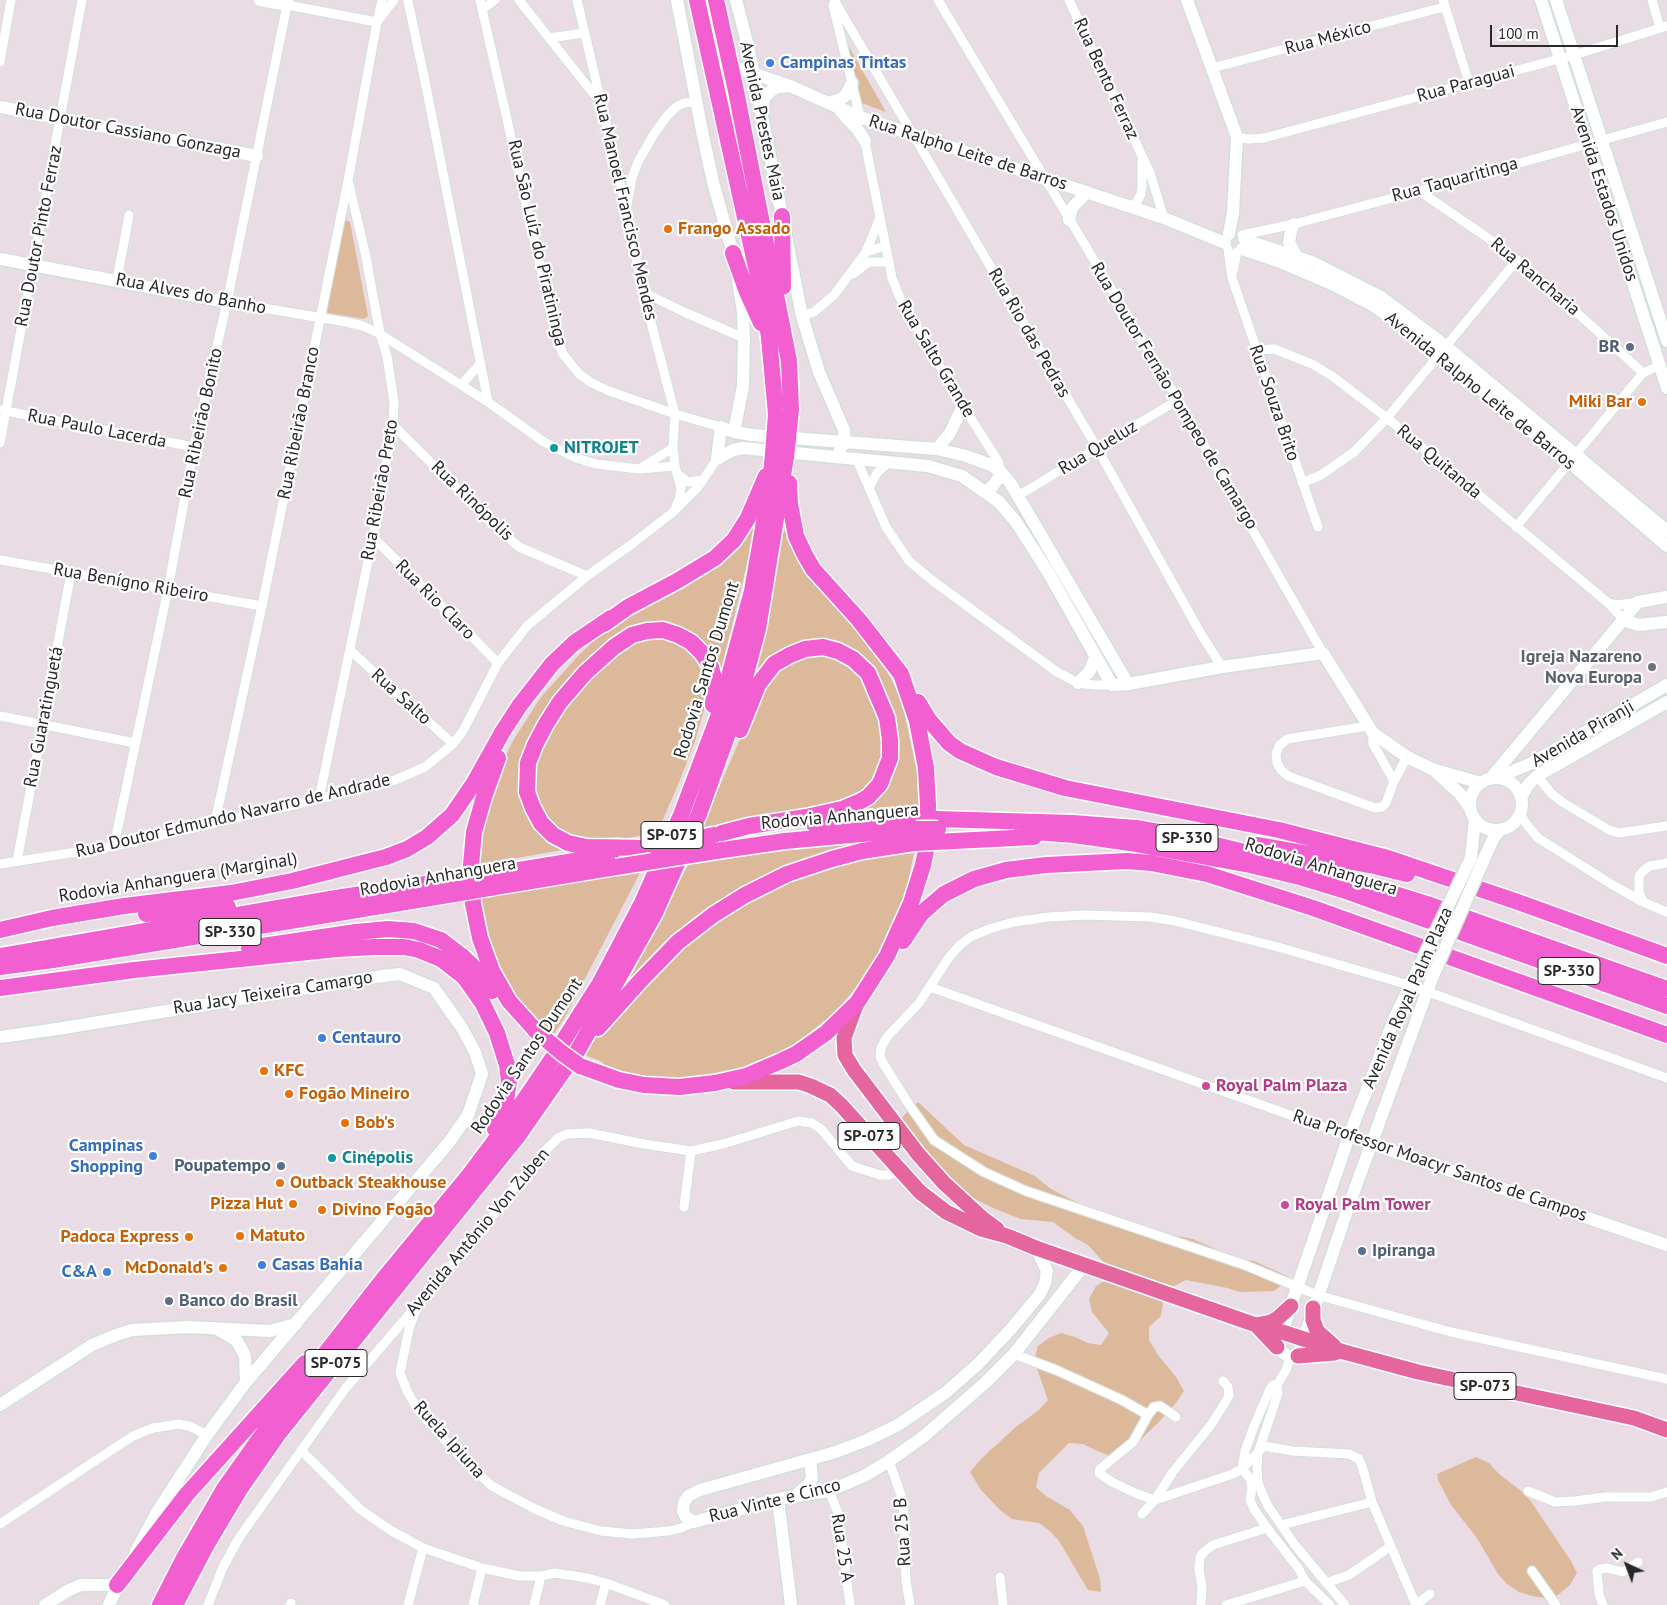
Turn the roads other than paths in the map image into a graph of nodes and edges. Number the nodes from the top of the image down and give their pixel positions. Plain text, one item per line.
1 (10, 0) edge
2 (82, 0) edge
3 (260, 0) edge
4 (382, 0) edge
5 (394, 0) edge
6 (398, 0) edge
7 (408, 0) edge
8 (495, 0) edge
9 (519, 0) edge
10 (578, 0) edge
11 (677, 0) edge
12 (697, 0) edge
13 (716, 0) edge
14 (736, 0) edge
15 (833, 0) edge
16 (938, 0) edge
17 (1070, 0) edge
18 (1187, 0) edge
19 (1541, 0) edge
20 (1556, 0) edge
21 (1652, 0) edge
22 (287, 3) edge
23 (482, 4) edge
24 (1443, 4) edge
25 (378, 22) junction
26 (1664, 27) edge
27 (584, 33) junction
28 (550, 38) junction
29 (1568, 57) junction
30 (0, 62) edge
31 (731, 66) junction
32 (1212, 68) junction
33 (752, 73) junction
34 (852, 83) junction
35 (1469, 83) junction
36 (790, 86) junction
37 (698, 102) junction
38 (829, 103) junction
39 (602, 104) junction
40 (0, 107) edge
41 (761, 113) junction
42 (860, 117) junction
43 (61, 118) junction
44 (1667, 122) edge
45 (912, 133) junction
46 (1237, 137) junction
47 (1601, 139) junction
48 (865, 141) junction
49 (1588, 144) junction
50 (256, 156) junction
51 (1142, 158) junction
52 (1044, 178) junction
53 (348, 181) junction
54 (1419, 191) junction
55 (1087, 192) junction
56 (1130, 207) junction
57 (626, 208) junction
58 (129, 215) dead end
59 (782, 216) junction
60 (1164, 218) junction
61 (880, 220) junction
62 (1069, 220) junction
63 (1294, 224) junction
64 (1234, 241) junction
65 (885, 246) junction
66 (866, 252) junction
67 (734, 253) junction
68 (1279, 256) junction
69 (1296, 256) junction
70 (0, 259) edge
71 (1516, 260) junction
72 (888, 262) junction
73 (33, 265) junction
74 (847, 278) junction
75 (117, 280) junction
76 (644, 292) junction
77 (227, 302) junction
78 (802, 316) junction
79 (320, 318) junction
80 (380, 334) junction
81 (744, 338) junction
82 (1667, 341) edge
83 (1256, 350) junction
84 (1443, 351) junction
85 (789, 361) junction
86 (481, 363) junction
87 (1660, 365) junction
88 (772, 367) junction
89 (1643, 373) junction
90 (461, 385) junction
91 (1667, 385) edge
92 (1178, 400) junction
93 (488, 402) junction
94 (963, 406) junction
95 (3, 411) edge
96 (784, 412) junction
97 (674, 414) junction
98 (688, 418) junction
99 (1387, 418) junction
100 (393, 425) junction
101 (721, 427) junction
102 (674, 428) junction
103 (734, 432) junction
104 (845, 442) junction
105 (0, 443) edge
106 (194, 447) junction
107 (673, 448) junction
108 (743, 448) junction
109 (1097, 448) junction
110 (937, 449) junction
111 (830, 456) junction
112 (1572, 458) junction
113 (717, 459) junction
114 (857, 460) junction
115 (778, 461) junction
116 (888, 463) junction
117 (639, 469) junction
118 (676, 470) junction
119 (1002, 473) junction
120 (703, 480) junction
121 (1302, 483) junction
122 (869, 488) junction
123 (985, 492) junction
124 (1018, 496) junction
125 (672, 512) junction
126 (1318, 527) dead end
127 (1516, 527) junction
128 (1667, 531) edge
129 (373, 537) junction
130 (1667, 546) edge
131 (0, 560) edge
132 (71, 573) junction
133 (587, 576) junction
134 (168, 589) junction
135 (1667, 597) edge
136 (1607, 602) junction
137 (1638, 602) junction
138 (262, 606) junction
139 (611, 618) junction
140 (1624, 620) junction
141 (1667, 622) edge
142 (350, 650) junction
143 (1323, 653) junction
144 (1096, 656) junction
145 (498, 663) junction
146 (1222, 667) junction
147 (901, 674) junction
148 (1078, 683) junction
149 (1128, 684) junction
150 (1112, 685) junction
151 (1667, 685) edge
152 (1667, 702) edge
153 (0, 716) edge
154 (42, 724) junction
155 (1370, 730) junction
156 (135, 743) junction
157 (453, 744) junction
158 (1407, 758) junction
159 (1432, 769) junction
160 (1537, 776) junction
161 (1394, 780) junction
162 (1489, 780) junction
163 (688, 794) junction
164 (1521, 798) junction
165 (319, 799) junction
166 (699, 814) junction
167 (1473, 814) junction
168 (1520, 814) junction
169 (216, 822) junction
170 (1667, 826) edge
171 (915, 830) junction
172 (936, 830) junction
173 (1500, 830) junction
174 (718, 834) junction
175 (1176, 835) junction
176 (114, 846) junction
177 (653, 848) junction
178 (17, 861) junction
179 (1667, 863) edge
180 (0, 864) edge
181 (488, 881) junction
182 (459, 886) junction
183 (330, 899) junction
184 (1518, 902) junction
185 (1643, 902) junction
186 (1667, 912) edge
187 (0, 931) edge
188 (0, 956) edge
189 (1667, 956) edge
190 (0, 967) edge
191 (134, 970) junction
192 (876, 974) junction
193 (1409, 986) junction
194 (930, 987) junction
195 (0, 988) edge
196 (1667, 989) edge
197 (1426, 992) junction
198 (857, 1003) junction
199 (1667, 1006) edge
200 (535, 1035) junction
201 (1667, 1035) edge
202 (0, 1037) edge
203 (579, 1058) junction
204 (1667, 1078) edge
205 (715, 1083) junction
206 (1349, 1136) junction
207 (1371, 1143) junction
208 (691, 1151) junction
209 (929, 1166) junction
210 (470, 1174) junction
211 (903, 1174) junction
212 (684, 1207) dead end
213 (1007, 1236) junction
214 (1667, 1245) edge
215 (1036, 1248) junction
216 (1085, 1264) junction
217 (385, 1277) junction
218 (1297, 1288) junction
219 (1315, 1302) junction
220 (419, 1303) junction
221 (1291, 1306) junction
222 (296, 1324) junction
223 (1256, 1325) junction
224 (217, 1328) junction
225 (1282, 1332) junction
226 (1303, 1339) junction
227 (1277, 1347) junction
228 (1344, 1352) junction
229 (1014, 1354) junction
230 (1294, 1357) junction
231 (1667, 1379) edge
232 (1223, 1381) dead end
233 (246, 1382) junction
234 (1277, 1385) junction
235 (0, 1405) edge
236 (1148, 1415) junction
237 (1176, 1417) dead end
238 (1667, 1430) edge
239 (207, 1434) junction
240 (301, 1450) junction
241 (1258, 1453) junction
242 (810, 1458) junction
243 (888, 1462) junction
244 (1242, 1469) junction
245 (829, 1491) junction
246 (1528, 1492) dead end
247 (1667, 1492) edge
248 (795, 1496) junction
249 (778, 1499) junction
250 (1155, 1500) junction
251 (1372, 1502) junction
252 (1142, 1514) dead end
253 (694, 1522) junction
254 (0, 1524) edge
255 (1281, 1525) junction
256 (1267, 1528) junction
257 (1391, 1546) junction
258 (423, 1548) junction
259 (1638, 1562) dead end
260 (482, 1568) junction
261 (1532, 1571) dead end
262 (541, 1576) junction
263 (1000, 1577) dead end
264 (1305, 1581) junction
265 (606, 1583) junction
266 (1326, 1583) junction
267 (117, 1585) junction
268 (1430, 1594) dead end
269 (789, 1602) edge
270 (45, 1605) edge
271 (109, 1605) edge
272 (160, 1605) edge
273 (176, 1605) edge
274 (208, 1605) edge
275 (408, 1605) edge
276 (473, 1605) edge
277 (534, 1605) edge
278 (600, 1605) edge
279 (665, 1605) edge
280 (850, 1605) edge
281 (910, 1605) edge
282 (1003, 1605) edge
283 (1201, 1605) edge
284 (1226, 1605) edge
285 (1330, 1605) edge
286 (1345, 1605) edge
287 (1416, 1605) edge
288 (1556, 1605) edge
289 (1603, 1605) edge

1 - 30 street
2 - 43 street, Rua Doutor Pinto Ferraz
3 - 22 street
4 - 25 street, Rua Ribeirão Branco
5 - 25 street, Rua Ribeirão Branco
6 - 7 street
7 - 86 street
8 - 23 street
9 - 28 street
10 - 27 street, Rua Manoel Francisco Mendes
11 - 37 street
12 - 88 highway, Avenida Prestes Maia
13 - 31 highway, Avenida Prestes Maia
14 - 33 street
15 - 34 street, Rua Salto Grande
15 - 45 street, Rua Rio das Pedras
16 - 52 street, Rua Doutor Fernão Pompeo de Camargo
17 - 51 street, Rua Bento Ferraz
18 - 32 street
19 - 29 street, Avenida Estados Unidos
20 - 29 street, Avenida Estados Unidos
21 - 26 street
22 - 25 street
22 - 50 street, Rua Ribeirão Bonito
23 - 97 street, Rua São Luíz do Piratininga
24 - 32 street, Rua México
24 - 35 street
25 - 53 street, Rua Ribeirão Branco
26 - 29 street, Rua Paraguai
27 - 28 street
27 - 39 street, Rua Manoel Francisco Mendes
28 - 39 street
29 - 35 street, Rua Paraguai
29 - 47 street, Avenida Estados Unidos
29 - 49 street, Avenida Estados Unidos
31 - 33 street, Rua Ralpho Leite de Barros
31 - 85 highway, Avenida Prestes Maia
32 - 46 street
33 - 36 street, Rua Ralpho Leite de Barros
33 - 41 street
34 - 38 street
34 - 42 street, Rua Salto Grande
35 - 46 street, Rua Paraguai
36 - 38 street, Rua Ralpho Leite de Barros
36 - 41 street
37 - 57 street
37 - 67 street
38 - 42 street, Rua Ralpho Leite de Barros
38 - 48 street
39 - 57 street, Rua Manoel Francisco Mendes
40 - 43 street, Rua Doutor Cassiano Gonzaga
41 - 59 street
42 - 45 street, Rua Ralpho Leite de Barros
42 - 48 street, Rua Salto Grande
43 - 50 street, Rua Doutor Cassiano Gonzaga
43 - 73 street, Rua Doutor Pinto Ferraz
44 - 47 street, Rua Taquaritinga
45 - 52 street, Rua Ralpho Leite de Barros
45 - 109 street, Rua Rio das Pedras
46 - 64 street, Rua Souza Brito
47 - 49 street, Rua Taquaritinga
47 - 82 street, Avenida Estados Unidos
48 - 61 street, Rua Salto Grande
49 - 54 street, Rua Taquaritinga
49 - 87 street, Avenida Estados Unidos
50 - 77 street, Rua Ribeirão Bonito
51 - 56 street, Rua Bento Ferraz
51 - 60 street, Rua Bento Ferraz
52 - 55 street, Rua Ralpho Leite de Barros
52 - 62 street, Rua Doutor Fernão Pompeo de Camargo
53 - 79 street, Rua Ribeirão Branco
53 - 80 street, Rua Ribeirão Preto
54 - 63 street, Rua Taquaritinga
54 - 71 street, Rua Rancharia
55 - 56 street, Rua Ralpho Leite de Barros
55 - 62 street
56 - 60 street, Rua Ralpho Leite de Barros
57 - 76 street, Rua Manoel Francisco Mendes
58 - 75 street
59 - 78 street
59 - 85 highway
60 - 64 street, Rua Ralpho Leite de Barros
61 - 65 street, Rua Salto Grande
61 - 66 street
62 - 92 street, Rua Doutor Fernão Pompeo de Camargo
63 - 64 street, Rua Taquaritinga
63 - 69 street
64 - 68 street, Rua Ralpho Leite de Barros
64 - 83 street, Rua Souza Brito
65 - 66 street
65 - 72 street, Rua Salto Grande
66 - 74 street
67 - 81 street
67 - 88 highway
68 - 69 street, Avenida Ralpho Leite de Barros
68 - 84 street, Avenida Ralpho Leite de Barros
69 - 84 street, Avenida Ralpho Leite de Barros
70 - 73 street, Rua Alves do Banho
71 - 84 street
71 - 89 street, Rua Rancharia
72 - 74 street
72 - 94 street, Rua Salto Grande
73 - 75 street, Rua Alves do Banho
73 - 95 street, Rua Doutor Pinto Ferraz
74 - 78 street
75 - 77 street, Rua Alves do Banho
76 - 81 street
76 - 97 street, Rua Manoel Francisco Mendes
77 - 79 street, Rua Alves do Banho
77 - 106 street, Rua Ribeirão Bonito
78 - 104 street
79 - 80 street, Rua Alves do Banho
79 - 138 street, Rua Ribeirão Branco
80 - 90 street, Rua Alves do Banho
80 - 100 street, Rua Ribeirão Preto
81 - 103 street
83 - 99 street, Rua Quitanda
83 - 121 street, Rua Souza Brito
84 - 99 street
84 - 112 street, Avenida Ralpho Leite de Barros
85 - 96 highway, Avenida Prestes Maia
86 - 90 street
86 - 93 street
87 - 89 street
87 - 91 street, Avenida Estados Unidos
88 - 96 highway, Avenida Prestes Maia
89 - 112 street
90 - 93 street, Rua Alves do Banho
92 - 109 street, Rua Queluz
92 - 143 street, Rua Doutor Fernão Pompeo de Camargo
93 - 117 street, Rua Alves do Banho
94 - 110 street
94 - 119 street, Rua Salto Grande
95 - 105 street, Rua Doutor Pinto Ferraz
95 - 106 street, Rua Paulo Lacerda
96 - 115 highway, Avenida Prestes Maia, bridge
97 - 98 street, Rua São Luíz do Piratininga
97 - 102 street, Rua Manoel Francisco Mendes
98 - 101 street, Rua São Luíz do Piratininga
98 - 102 street
99 - 121 street
99 - 127 street, Rua Quitanda
100 - 129 street, Rua Ribeirão Preto
100 - 133 street, Rua Rinópolis
101 - 103 street, Rua São Luíz do Piratininga
101 - 113 street
102 - 107 street
103 - 104 street, Rua São Luíz do Piratininga
103 - 108 street
104 - 110 street, Rua São Luíz do Piratininga
104 - 111 street
106 - 134 street, Rua Ribeirão Bonito
107 - 117 street
107 - 118 street
108 - 111 street
108 - 113 street
109 - 124 street, Rua Queluz
109 - 146 street, Rua Rio das Pedras
110 - 119 street, Rua São Luíz do Piratininga
111 - 114 street
112 - 127 street
112 - 128 street, Avenida Ralpho Leite de Barros
112 - 130 street, Avenida Ralpho Leite de Barros
113 - 120 street, Rua Doutor Edmundo Navarro de Andrade
114 - 116 street
114 - 122 street
115 - 139 highway
115 - 147 highway
115 - 163 highway, Rodovia Santos Dumont / SP-075
115 - 166 highway, Rodovia Santos Dumont / SP-075
116 - 122 street
116 - 123 street
117 - 118 street, Rua Alves do Banho
118 - 120 street
118 - 125 street
119 - 123 street
119 - 124 street, Rua Salto Grande
120 - 125 street, Rua Doutor Edmundo Navarro de Andrade
121 - 126 street, Rua Souza Brito
122 - 148 street
123 - 144 street
124 - 149 street, Rua Salto Grande
125 - 133 street, Rua Doutor Edmundo Navarro de Andrade
127 - 136 street, Rua Quitanda
129 - 142 street, Rua Ribeirão Preto
129 - 145 street, Rua Rio Claro
131 - 132 street, Rua Benígno Ribeiro
132 - 134 street, Rua Benígno Ribeiro
132 - 154 street, Rua Guaratinguetá
133 - 145 street, Rua Doutor Edmundo Navarro de Andrade
134 - 138 street, Rua Benígno Ribeiro
134 - 156 street, Rua Ribeirão Bonito
135 - 137 street
136 - 137 street
136 - 140 street, Rua Quitanda
137 - 140 street
138 - 169 street, Rua Ribeirão Branco
139 - 187 highway, Rodovia Anhanguera (Marginal)
139 - 200 highway
140 - 141 street
140 - 162 street
142 - 157 street, Rua Salto
142 - 165 street, Rua Ribeirão Preto
143 - 146 street
143 - 155 street, Rua Doutor Fernão Pompeo de Camargo
144 - 148 street
144 - 150 street
145 - 157 street, Rua Doutor Edmundo Navarro de Andrade
146 - 149 street
147 - 184 highway
147 - 192 highway
148 - 150 street
149 - 150 street
151 - 162 street, Avenida Piranji
152 - 160 street, Avenida Piranji
153 - 154 street
154 - 156 street
154 - 178 street, Rua Guaratinguetá
155 - 158 street, Rua Doutor Fernão Pompeo de Camargo
155 - 161 street
155 - 161 street
156 - 176 street, Rua Ribeirão Bonito
157 - 165 street, Rua Doutor Edmundo Navarro de Andrade
158 - 159 street, Rua Doutor Fernão Pompeo de Camargo
158 - 161 street
159 - 162 street, Rua Doutor Fernão Pompeo de Camargo
159 - 167 street, Rua Doutor Fernão Pompeo de Camargo
160 - 164 street, Avenida Piranji
160 - 170 street
162 - 164 street
162 - 167 street
163 - 177 highway
163 - 210 highway, Rodovia Santos Dumont / SP-075
164 - 168 street
165 - 169 street, Rua Doutor Edmundo Navarro de Andrade
166 - 174 highway
166 - 203 highway, Rodovia Santos Dumont / SP-075
167 - 173 street
167 - 193 street, Avenida Royal Palm Plaza, bridge
168 - 173 street
168 - 185 street
169 - 176 street, Rua Doutor Edmundo Navarro de Andrade
171 - 172 highway, Rodovia Anhanguera / SP-330
171 - 172 highway, bridge
171 - 174 highway, Rodovia Anhanguera / SP-330
171 - 181 highway, Rodovia Anhanguera / SP-330, bridge
171 - 203 highway
172 - 175 highway, Rodovia Anhanguera / SP-330
172 - 199 highway, Rodovia Anhanguera / SP-330
173 - 197 street, Avenida Royal Palm Plaza, bridge
174 - 177 highway, Rodovia Anhanguera / SP-330, bridge
175 - 184 highway
175 - 196 highway, Rodovia Anhanguera / SP-330
176 - 178 street, Rua Doutor Edmundo Navarro de Andrade
177 - 181 highway, Rodovia Anhanguera / SP-330
178 - 180 street, Rua Doutor Edmundo Navarro de Andrade
179 - 185 street
181 - 182 highway, Rodovia Anhanguera / SP-330, bridge
182 - 183 highway, Rodovia Anhanguera / SP-330
182 - 190 highway, Rodovia Anhanguera / SP-330
183 - 187 highway
183 - 188 highway, Rodovia Anhanguera / SP-330
184 - 189 highway
185 - 186 street
191 - 195 highway
191 - 200 highway
191 - 210 highway
192 - 198 highway
192 - 201 highway
193 - 194 street
193 - 197 street
193 - 206 street, Avenida Royal Palm Plaza
194 - 206 street, Rua Professor Moacyr Santos de Campos
194 - 218 street
197 - 204 street
197 - 207 street, Avenida Royal Palm Plaza
198 - 205 highway
198 - 209 main road, SP-073
200 - 203 highway, bridge
202 - 222 street, Rua Jacy Teixeira Camargo
203 - 205 highway
203 - 273 highway, Rodovia Santos Dumont / SP-075
205 - 211 main road, SP-073
206 - 207 street, Rua Professor Moacyr Santos de Campos
206 - 218 street, Avenida Royal Palm Plaza
207 - 214 street, Rua Professor Moacyr Santos de Campos
207 - 219 street, Avenida Royal Palm Plaza
208 - 211 street, Avenida Antônio Von Zuben
208 - 212 street
208 - 220 street, Avenida Antônio Von Zuben
209 - 211 main road
209 - 213 main road, SP-073
210 - 217 highway, Rodovia Santos Dumont / SP-075
211 - 213 main road, SP-073
213 - 215 main road, SP-073
215 - 216 main road, SP-073
215 - 242 street, Rua Vinte e Cinco
216 - 223 main road, SP-073
216 - 229 street, Rua Vinte e Cinco
217 - 267 highway
217 - 272 highway, Rodovia Santos Dumont / SP-075
218 - 219 street
218 - 221 street, Avenida Royal Palm Plaza
219 - 226 street, Avenida Royal Palm Plaza
219 - 228 main road
219 - 231 street
220 - 240 street, Avenida Antônio Von Zuben
220 - 253 street, Ruela Ipiuna
221 - 223 main road
221 - 225 street, Avenida Royal Palm Plaza
222 - 224 street
222 - 233 street
223 - 225 main road, SP-073
223 - 227 main road
224 - 233 street
224 - 235 street
225 - 226 main road, SP-073
225 - 227 street, Avenida Royal Palm Plaza
226 - 228 main road, SP-073
226 - 230 street, Avenida Royal Palm Plaza
227 - 230 street
228 - 230 main road
228 - 238 main road, SP-073
229 - 236 street
229 - 243 street, Rua Vinte e Cinco
230 - 234 street
232 - 250 street
233 - 239 street
234 - 241 street
234 - 244 street
236 - 237 street
236 - 250 street
239 - 254 street
239 - 267 street
240 - 258 street
240 - 274 street, Avenida Antônio Von Zuben
241 - 244 street
241 - 251 street
241 - 255 street
242 - 248 street
242 - 253 street, Rua Vinte e Cinco
243 - 245 street, Rua Vinte e Cinco
243 - 281 street, Rua 25 B
244 - 250 street
244 - 256 street
245 - 248 street, Rua Vinte e Cinco
245 - 280 street, Rua 25 A
246 - 247 street
248 - 249 street, Rua Vinte e Cinco
249 - 253 street, Rua Vinte e Cinco
249 - 269 street
250 - 252 street
251 - 255 street
251 - 257 street
255 - 266 street
256 - 264 street
256 - 283 street
257 - 266 street
257 - 287 street
258 - 260 street
258 - 275 street
259 - 289 street
260 - 262 street
260 - 276 street
261 - 288 street
262 - 265 street
262 - 277 street
263 - 282 street
264 - 284 street
264 - 285 street
265 - 278 street
265 - 279 street
266 - 286 street
267 - 270 street
267 - 271 street
268 - 287 street

